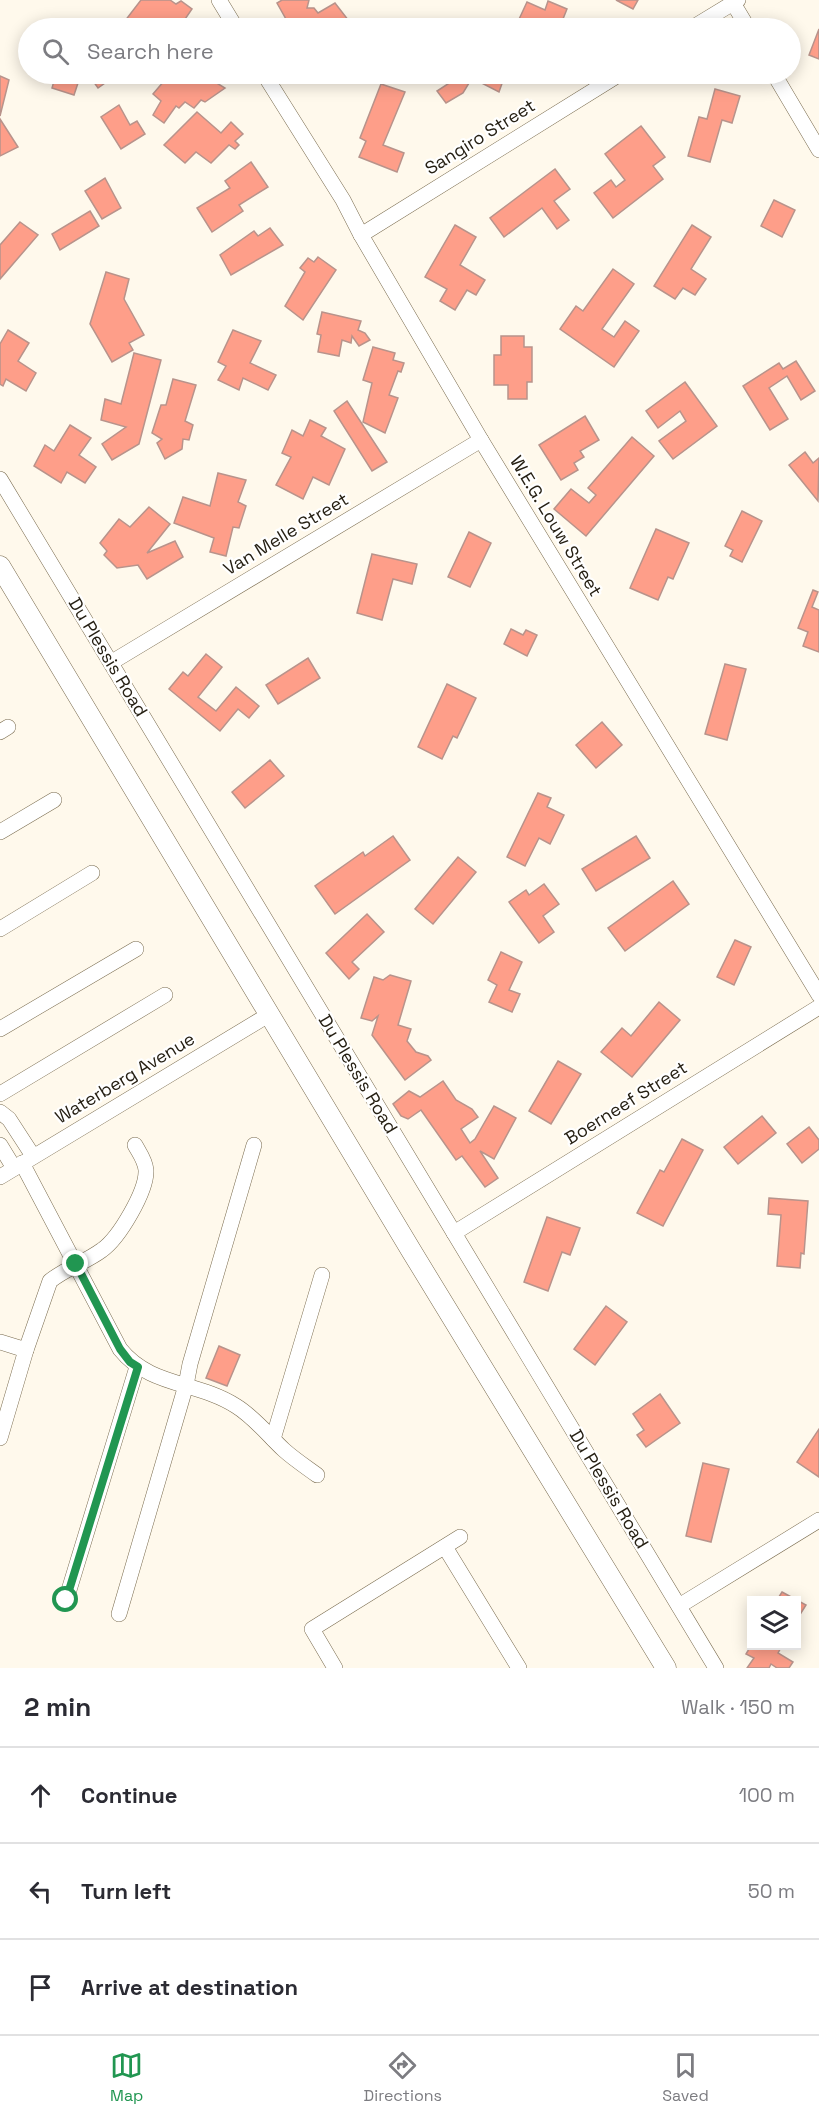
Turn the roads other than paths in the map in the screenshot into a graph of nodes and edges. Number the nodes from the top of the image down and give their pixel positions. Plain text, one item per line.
1 (219, 0) edge
2 (736, 2) edge
3 (230, 18) edge
4 (709, 18) edge
5 (743, 18) edge
6 (270, 84) edge
7 (604, 84) edge
8 (780, 84) edge
9 (819, 150) edge
10 (361, 235) junction
11 (481, 440) junction
12 (0, 479) edge
13 (0, 567) edge
14 (112, 662) junction
15 (54, 800) dead end
16 (0, 832) edge
17 (92, 873) dead end
18 (0, 929) edge
19 (135, 949) dead end
20 (165, 995) dead end
21 (819, 995) edge
22 (819, 1007) edge
23 (270, 1014) junction
24 (0, 1029) edge
25 (0, 1094) edge
26 (0, 1112) edge
27 (0, 1145) edge
28 (135, 1145) dead end
29 (254, 1145) dead end
30 (23, 1162) junction
31 (0, 1177) edge
32 (454, 1233) junction
33 (76, 1264) junction
34 (322, 1275) dead end
35 (0, 1342) edge
36 (26, 1350) junction
37 (138, 1367) junction
38 (186, 1385) junction
39 (0, 1438) edge
40 (273, 1439) junction
41 (317, 1475) dead end
42 (819, 1521) edge
43 (460, 1537) dead end
44 (445, 1547) junction
45 (66, 1600) dead end
46 (679, 1605) junction
47 (119, 1614) dead end
48 (335, 1668) edge
49 (519, 1668) edge
50 (666, 1668) edge
51 (716, 1668) edge

1 - 3 street
2 - 4 street
2 - 5 street
6 - 10 street, W.E.G. Louw Street
7 - 10 street, Sangiro Street
8 - 9 street
10 - 11 street, W.E.G. Louw Street
11 - 14 street, Van Melle Street
11 - 21 street, W.E.G. Louw Street
12 - 14 street, Du Plessis Road
13 - 23 street
14 - 32 street, Du Plessis Road
15 - 16 street
17 - 18 street
19 - 24 street
20 - 25 street
22 - 32 street, Boerneef Street
23 - 30 street, Waterberg Avenue
23 - 50 street
26 - 30 street
27 - 30 street
28 - 33 street
29 - 38 street
30 - 31 street, Waterberg Avenue
30 - 33 street
32 - 46 street, Du Plessis Road
33 - 36 street
33 - 37 street
34 - 40 street
35 - 36 street
36 - 39 street
37 - 38 street
37 - 45 street
38 - 40 street
38 - 47 street
40 - 41 street
42 - 46 street
43 - 44 street
44 - 48 street
44 - 49 street
46 - 51 street, Du Plessis Road

